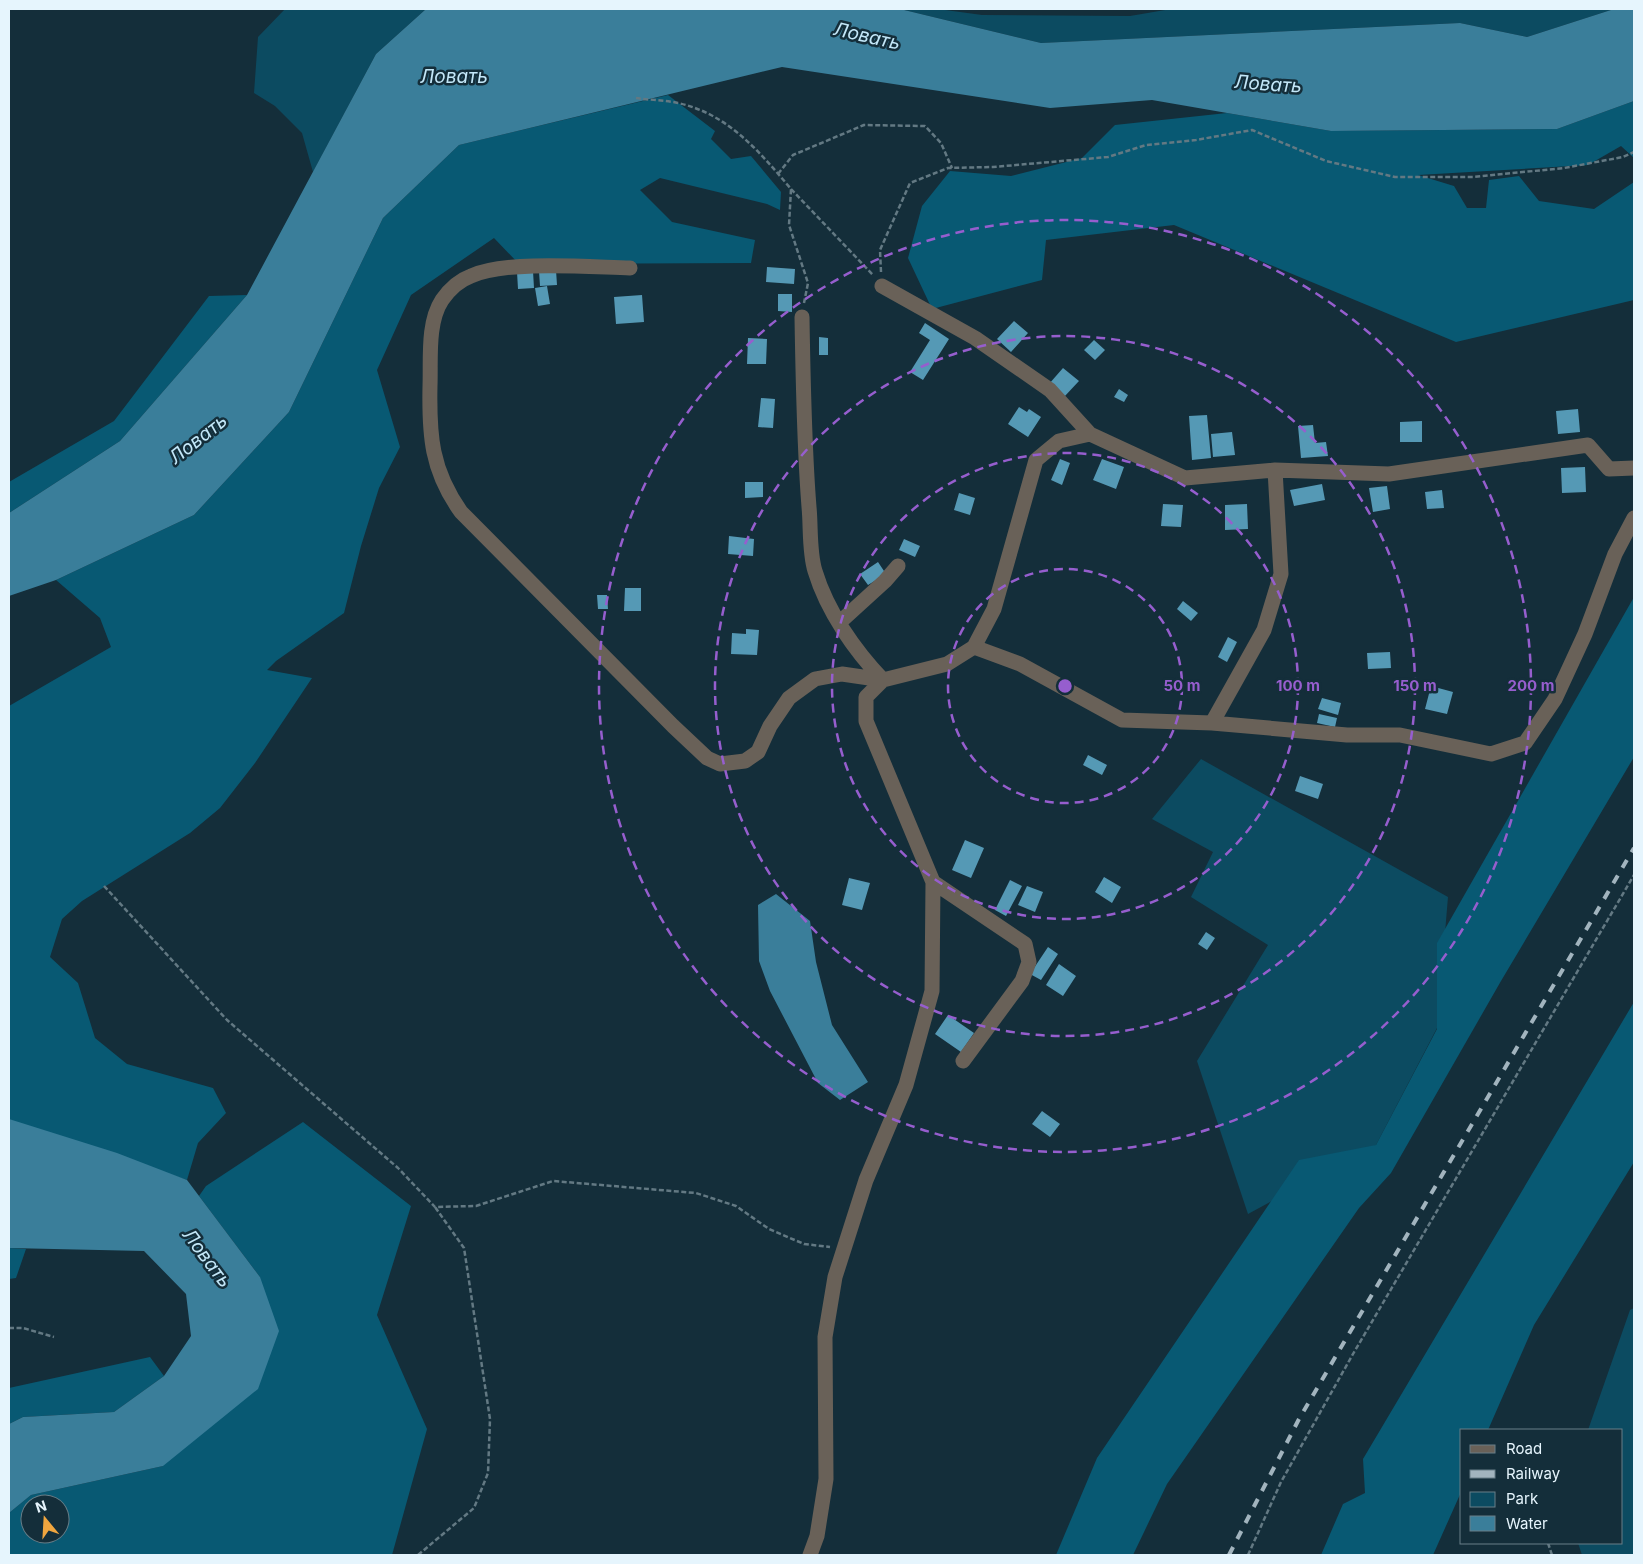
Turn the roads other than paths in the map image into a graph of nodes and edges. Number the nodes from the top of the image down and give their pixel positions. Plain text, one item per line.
1 (630, 268) dead end
2 (882, 286) road end
3 (802, 317) road end
4 (1090, 434) junction
5 (1634, 468) edge
6 (1275, 470) junction
7 (1634, 518) edge
8 (898, 566) dead end
9 (840, 622) junction
10 (974, 647) junction
11 (883, 680) junction
12 (1212, 723) junction
13 (933, 882) junction
14 (963, 1061) dead end
15 (810, 1555) edge

1 - 11 street
2 - 4 street
3 - 9 street
4 - 6 street
4 - 10 street
5 - 6 street
6 - 12 street
7 - 12 street
8 - 9 street
9 - 11 street
10 - 11 street
10 - 12 street
11 - 13 street
13 - 14 street
13 - 15 street

